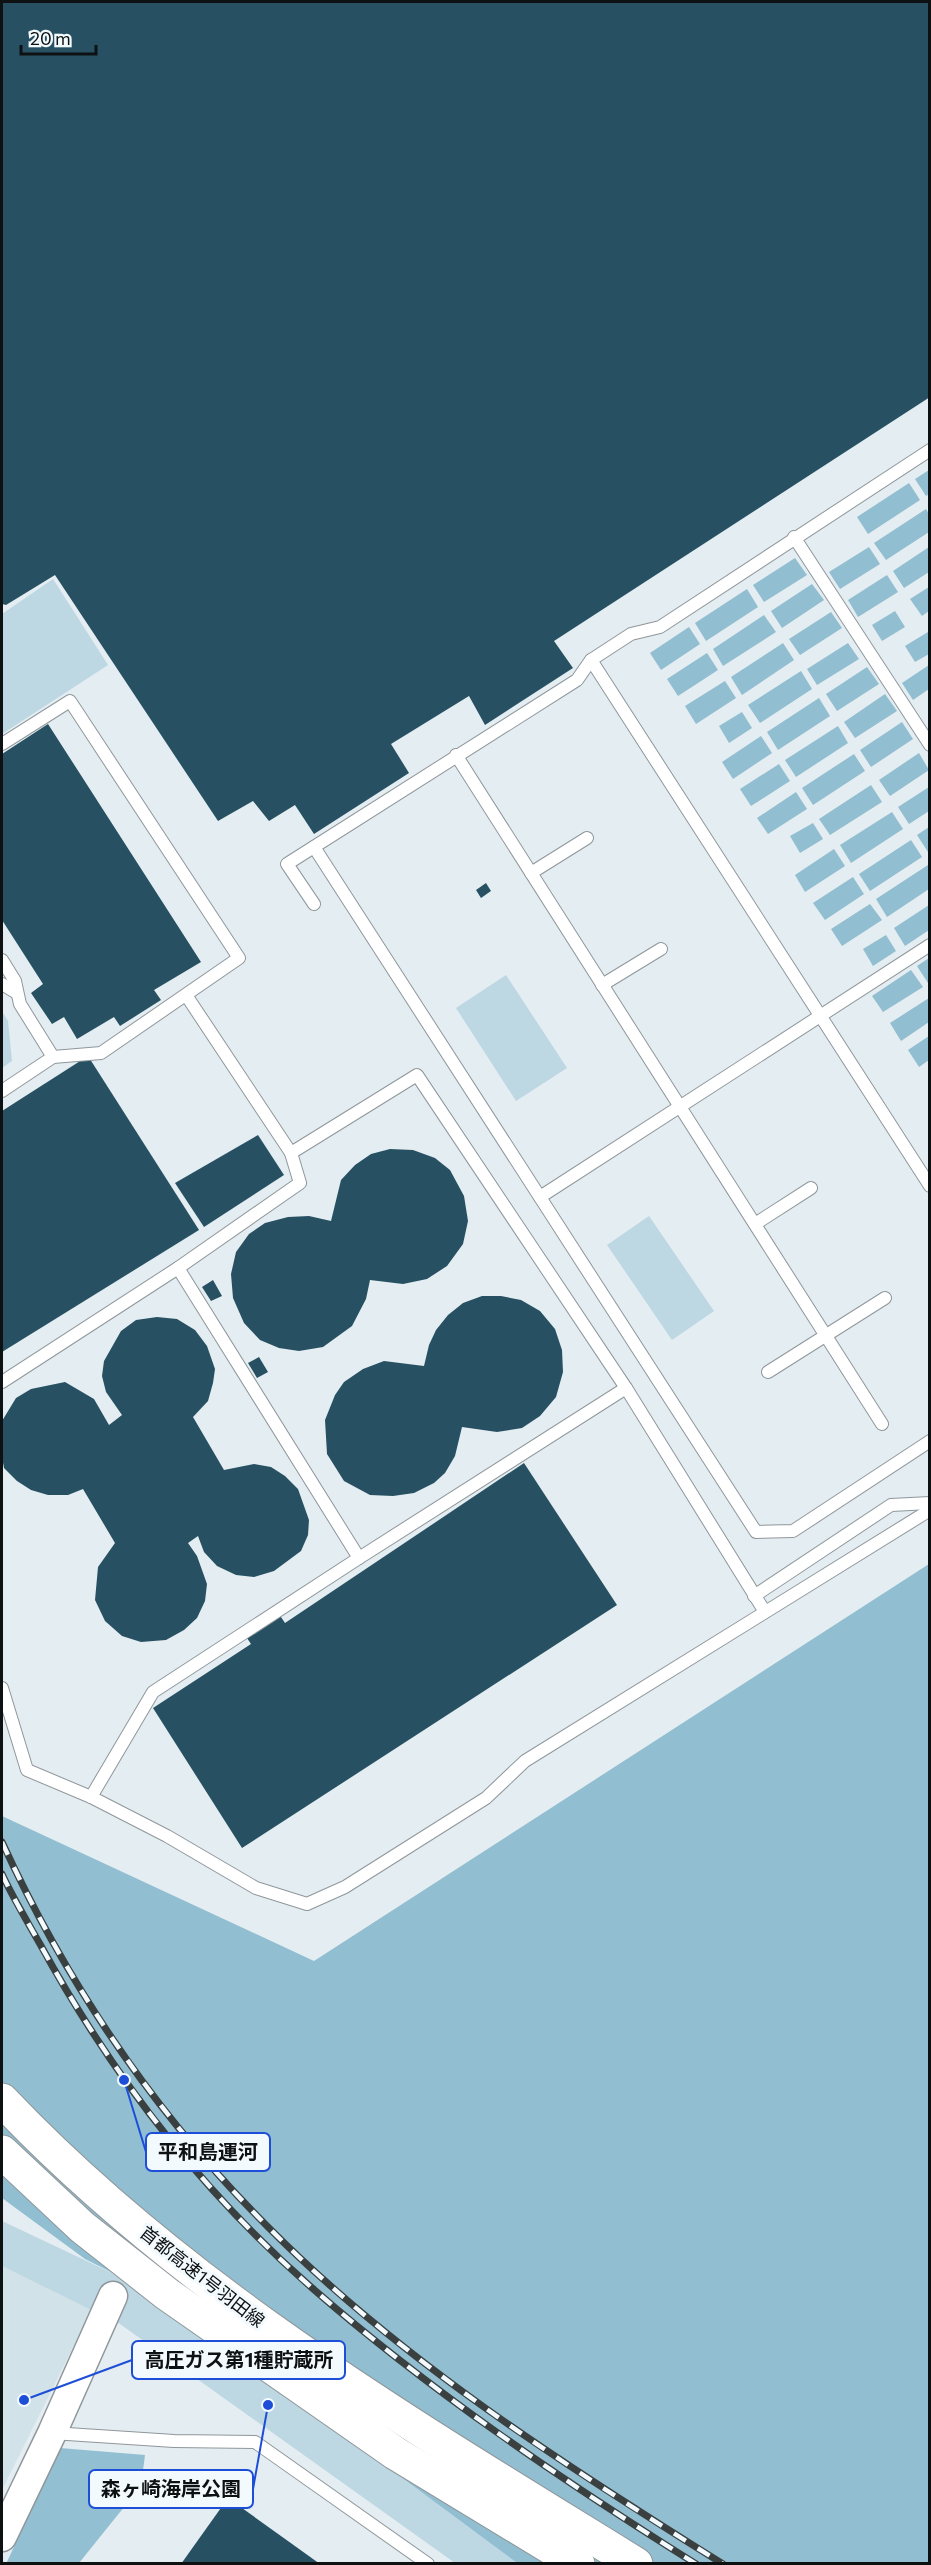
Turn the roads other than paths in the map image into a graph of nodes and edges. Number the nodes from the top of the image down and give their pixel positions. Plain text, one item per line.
1 (930, 450) edge
2 (794, 537) junction
3 (591, 660) junction
4 (2, 744) edge
5 (930, 745) edge
6 (456, 755) junction
7 (587, 838) dead end
8 (314, 847) junction
9 (531, 873) junction
10 (314, 904) dead end
11 (930, 945) edge
12 (661, 949) dead end
13 (2, 960) edge
14 (2, 984) edge
15 (602, 985) junction
16 (17, 993) junction
17 (186, 995) junction
18 (820, 1017) junction
19 (53, 1057) junction
20 (2, 1090) edge
21 (680, 1107) junction
22 (291, 1153) junction
23 (930, 1186) edge
24 (811, 1188) dead end
25 (540, 1197) junction
26 (755, 1224) junction
27 (178, 1268) junction
28 (885, 1298) dead end
29 (826, 1335) junction
30 (768, 1372) dead end
31 (2, 1382) edge
32 (626, 1388) junction
33 (882, 1424) dead end
34 (930, 1441) edge
35 (930, 1503) edge
36 (930, 1510) edge
37 (359, 1558) junction
38 (754, 1596) junction
39 (765, 1612) junction
40 (2, 1688) edge
41 (91, 1797) junction
42 (2, 2100) edge
43 (2, 2152) edge
44 (113, 2296) dead end
45 (52, 2433) junction
46 (395, 2453) junction
47 (2, 2537) edge
48 (428, 2564) edge
49 (545, 2564) edge
50 (578, 2564) edge
51 (636, 2564) edge

1 - 2 lane
2 - 3 lane
2 - 5 lane
3 - 6 lane
3 - 18 lane
4 - 17 lane
6 - 8 lane
6 - 9 lane
7 - 9 lane
8 - 10 lane
8 - 25 lane
9 - 15 lane
11 - 18 lane
12 - 15 lane
13 - 16 lane
14 - 16 lane
15 - 21 lane
16 - 19 lane
17 - 19 lane
17 - 22 lane
18 - 21 lane
18 - 23 lane
19 - 20 lane
21 - 25 lane
21 - 26 lane
22 - 27 lane
22 - 32 lane
24 - 26 lane
25 - 34 lane
26 - 29 lane
27 - 31 lane
27 - 37 lane
28 - 29 lane
29 - 30 lane
29 - 33 lane
32 - 37 lane
32 - 38 lane
35 - 38 lane
36 - 39 lane
37 - 41 lane
38 - 39 lane
39 - 41 lane
40 - 41 lane
42 - 51 highway, 首都高速1号羽田線
43 - 46 highway, 首都高速1号羽田線
44 - 45 street
45 - 47 street
45 - 48 lane
46 - 49 highway
46 - 50 highway, 首都高速1号羽田線

